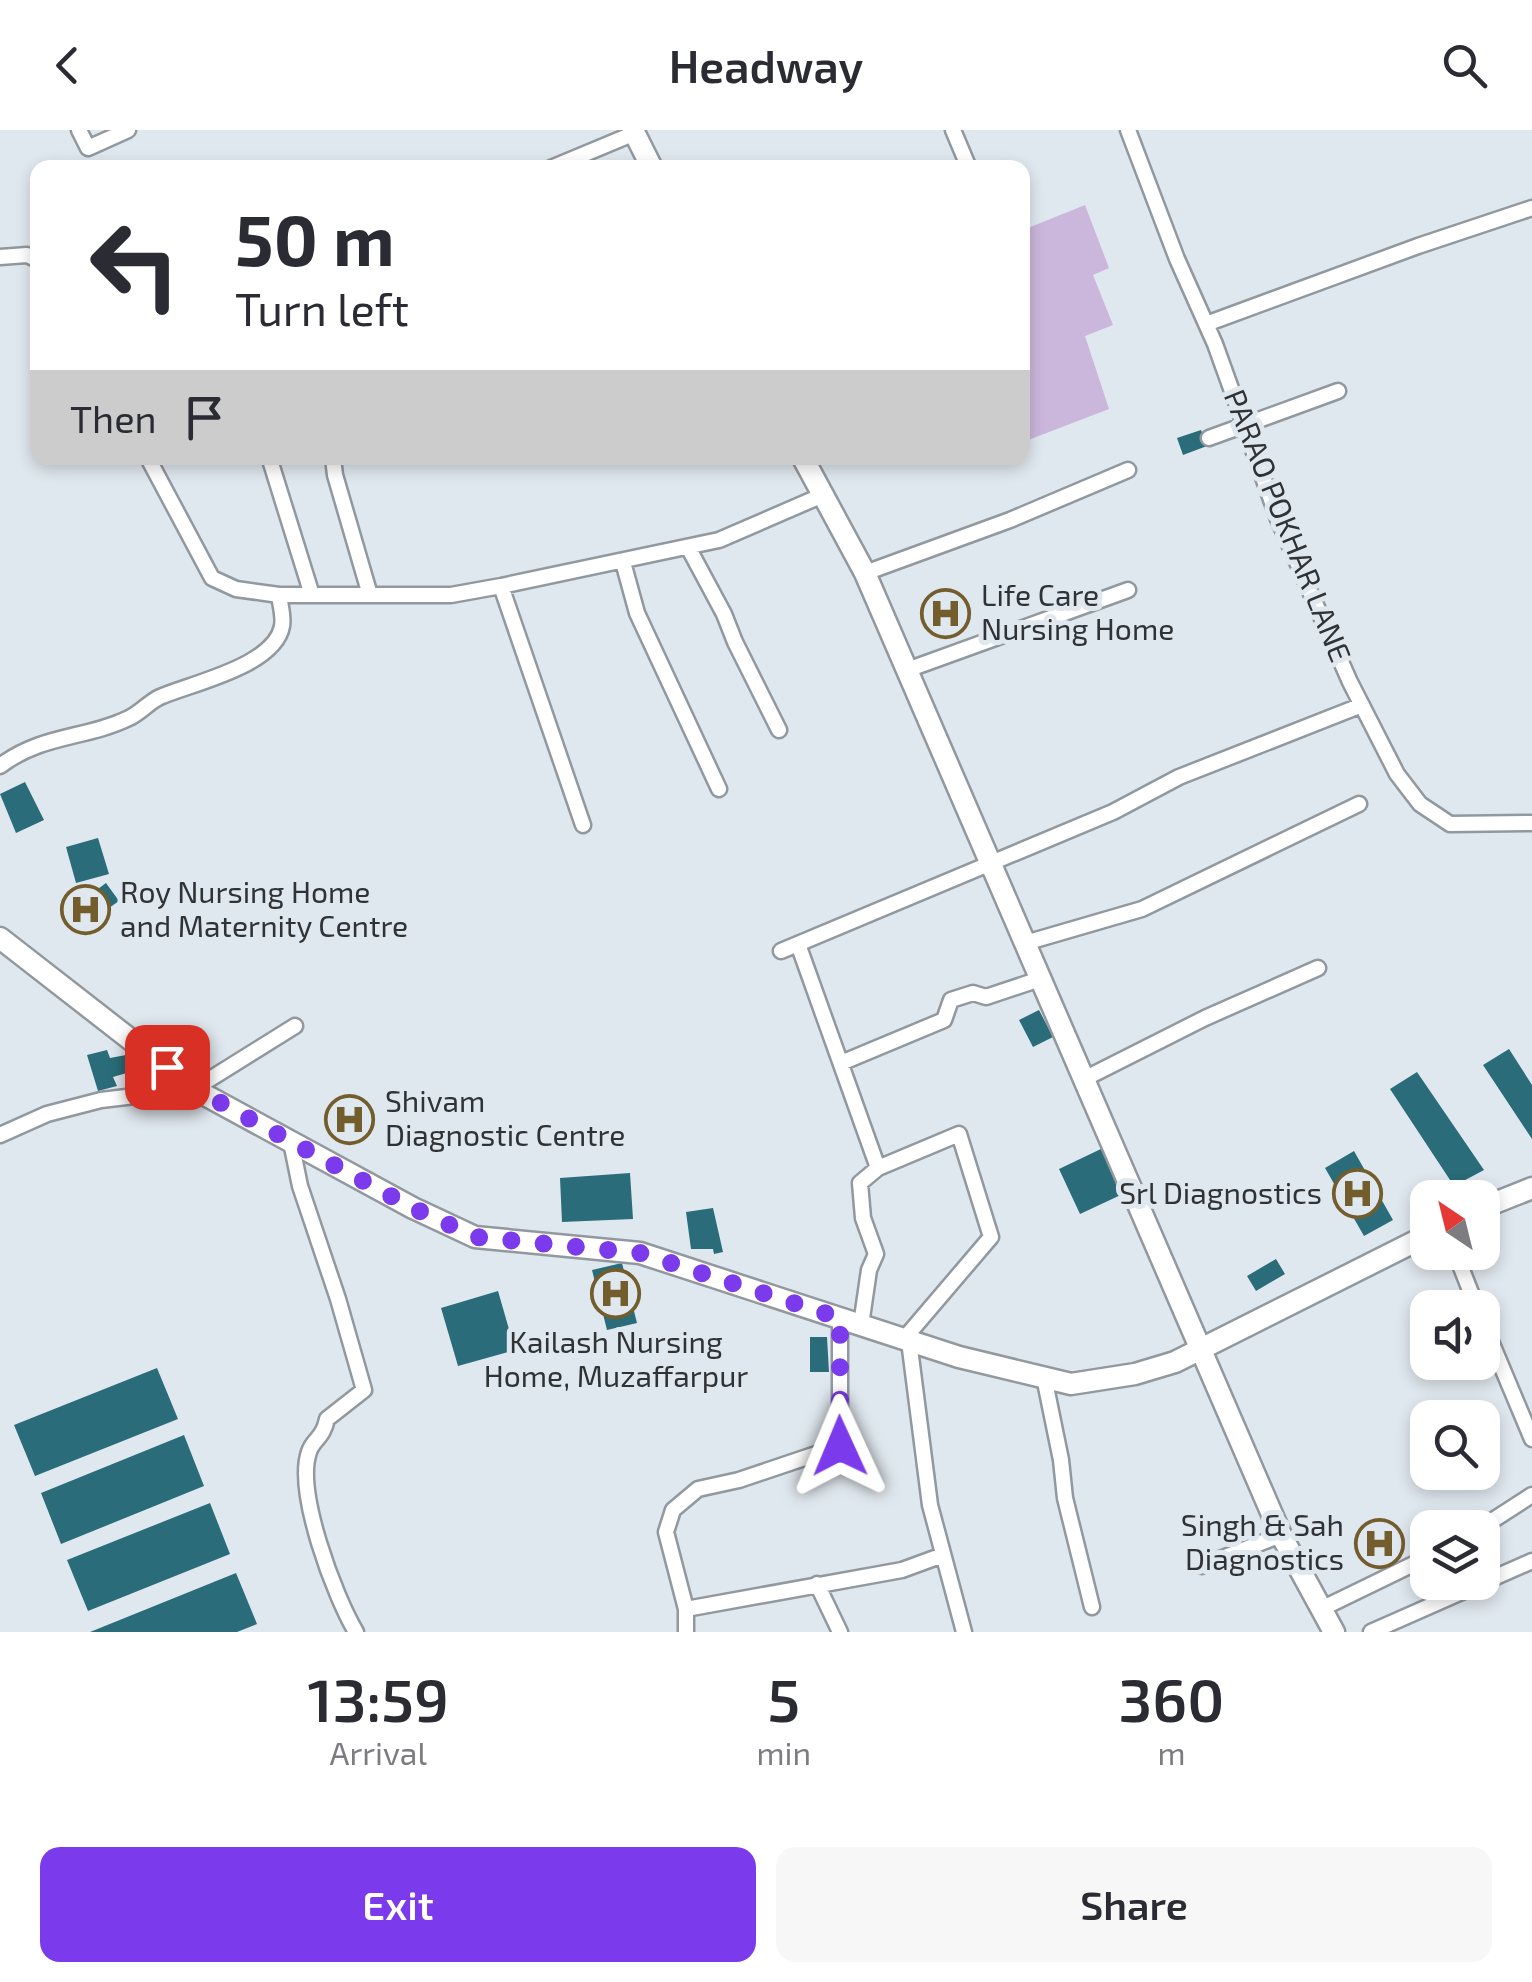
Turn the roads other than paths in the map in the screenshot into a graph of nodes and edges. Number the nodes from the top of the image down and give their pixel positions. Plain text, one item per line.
1 (78, 130) edge
2 (128, 130) edge
3 (954, 130) edge
4 (1128, 130) edge
5 (634, 132) edge
6 (569, 160) edge
7 (648, 160) edge
8 (966, 160) edge
9 (1532, 208) edge
10 (30, 256) edge
11 (0, 257) edge
12 (1206, 324) junction
13 (1338, 391) dead end
14 (1242, 424) junction
15 (1210, 438) dead end
16 (152, 465) edge
17 (272, 465) edge
18 (334, 465) edge
19 (806, 465) edge
20 (1128, 470) dead end
21 (823, 495) junction
22 (688, 548) junction
23 (623, 562) junction
24 (865, 573) junction
25 (501, 586) junction
26 (1128, 590) dead end
27 (279, 595) junction
28 (312, 596) junction
29 (370, 596) junction
30 (906, 670) junction
31 (1362, 705) junction
32 (779, 730) dead end
33 (0, 766) edge
34 (719, 789) dead end
35 (1359, 804) dead end
36 (1532, 824) edge
37 (582, 825) dead end
38 (990, 863) junction
39 (0, 938) edge
40 (1024, 943) junction
41 (798, 944) junction
42 (781, 951) dead end
43 (1318, 968) dead end
44 (1040, 979) junction
45 (295, 1026) dead end
46 (841, 1063) junction
47 (1084, 1079) junction
48 (194, 1088) junction
49 (0, 1135) edge
50 (291, 1142) junction
51 (878, 1168) junction
52 (1532, 1188) edge
53 (1500, 1201) edge
54 (1410, 1244) edge
55 (840, 1318) junction
56 (861, 1325) junction
57 (907, 1340) junction
58 (1201, 1349) junction
59 (1500, 1362) edge
60 (1044, 1377) junction
61 (1532, 1438) edge
62 (1532, 1495) edge
63 (1500, 1516) edge
64 (1282, 1536) junction
65 (943, 1555) junction
66 (1532, 1561) edge
67 (1202, 1566) dead end
68 (1410, 1566) edge
69 (1500, 1574) edge
70 (817, 1584) junction
71 (1442, 1600) edge
72 (1092, 1607) dead end
73 (686, 1609) junction
74 (1321, 1609) junction
75 (356, 1632) edge
76 (686, 1632) edge
77 (840, 1632) edge
78 (964, 1632) edge
79 (1334, 1632) edge
80 (1371, 1632) edge

1 - 2 street
3 - 8 street
4 - 12 street, PARAO POKHAR LANE
5 - 6 street
5 - 7 main road
9 - 12 street
10 - 11 street
12 - 14 street, PARAO POKHAR LANE
13 - 14 street
14 - 15 street
14 - 31 street, PARAO POKHAR LANE
16 - 27 street
17 - 28 street
18 - 29 street
19 - 21 main road
20 - 24 street
21 - 22 street
21 - 24 main road
22 - 23 street
22 - 32 street
23 - 25 street
23 - 34 street
24 - 30 main road
25 - 29 street
25 - 37 street
26 - 30 street
27 - 28 street
27 - 33 street
28 - 29 street
30 - 38 main road
31 - 36 street, PARAO POKHAR LANE
31 - 38 street
35 - 40 street
38 - 40 main road
38 - 41 street
39 - 48 main road
40 - 44 main road
41 - 42 street
41 - 46 street
43 - 47 street
44 - 46 street
44 - 47 main road
45 - 48 street
46 - 51 street
47 - 58 main road
48 - 49 street
48 - 50 main road
50 - 55 main road
50 - 75 street
51 - 56 street
51 - 57 street
52 - 53 main road
54 - 58 main road
55 - 56 main road
55 - 73 street
56 - 57 main road
57 - 60 main road
57 - 65 street
58 - 60 main road
58 - 64 main road
59 - 61 street
60 - 72 street
62 - 63 street
64 - 67 street
64 - 74 main road
65 - 70 street
65 - 78 street
66 - 69 street
68 - 74 street
70 - 73 street
70 - 77 street
71 - 80 street
73 - 76 street
74 - 79 main road

